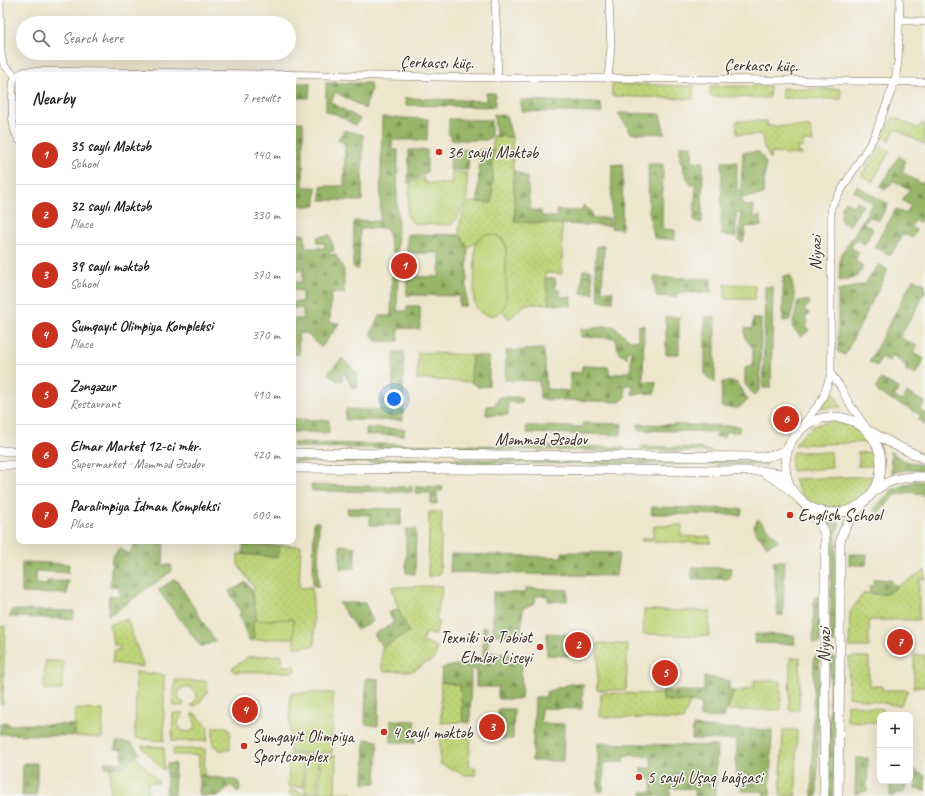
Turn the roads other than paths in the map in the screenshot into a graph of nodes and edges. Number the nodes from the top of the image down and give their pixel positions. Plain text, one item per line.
1 (0, 0) edge
2 (495, 0) edge
3 (609, 0) edge
4 (900, 0) edge
5 (900, 20) junction
6 (925, 22) edge
7 (24, 72) edge
8 (124, 72) edge
9 (296, 74) edge
10 (16, 76) joint
11 (497, 78) junction
12 (608, 78) junction
13 (895, 81) junction
14 (925, 82) edge
15 (16, 134) edge
16 (831, 374) junction
17 (868, 430) junction
18 (797, 432) junction
19 (878, 445) junction
20 (788, 449) junction
21 (0, 451) edge
22 (16, 451) edge
23 (908, 451) junction
24 (296, 453) edge
25 (925, 459) edge
26 (0, 465) edge
27 (16, 465) edge
28 (296, 468) edge
29 (762, 471) junction
30 (786, 475) junction
31 (925, 477) edge
32 (871, 495) junction
33 (802, 501) junction
34 (864, 502) junction
35 (825, 650) junction
36 (840, 650) junction
37 (824, 796) edge
38 (838, 796) edge

1 - 10 street
2 - 11 street
3 - 12 street
4 - 5 street, Niyazi
5 - 6 street
5 - 13 street, Niyazi
7 - 8 street, Çerkassı küç.
9 - 11 street, Çerkassı küç.
10 - 15 street
11 - 12 street, Çerkassı küç.
12 - 13 street, Çerkassı küç.
13 - 14 street, Çerkassı küç.
13 - 16 street, Niyazi
16 - 17 street
16 - 18 street
17 - 18 main road
17 - 19 main road
17 - 23 main road
18 - 20 main road
19 - 23 main road
19 - 32 main road
20 - 24 main road, Məmməd Əsədov
20 - 30 main road
21 - 22 main road
23 - 25 main road
26 - 27 main road
28 - 29 main road, Məmməd Əsədov
29 - 30 main road, Məmməd Əsədov
29 - 33 main road
30 - 33 main road
31 - 32 main road
32 - 34 main road
33 - 34 main road
33 - 35 main road
34 - 36 main road, Niyazi
35 - 36 main road
35 - 37 main road
36 - 38 main road, Niyazi

